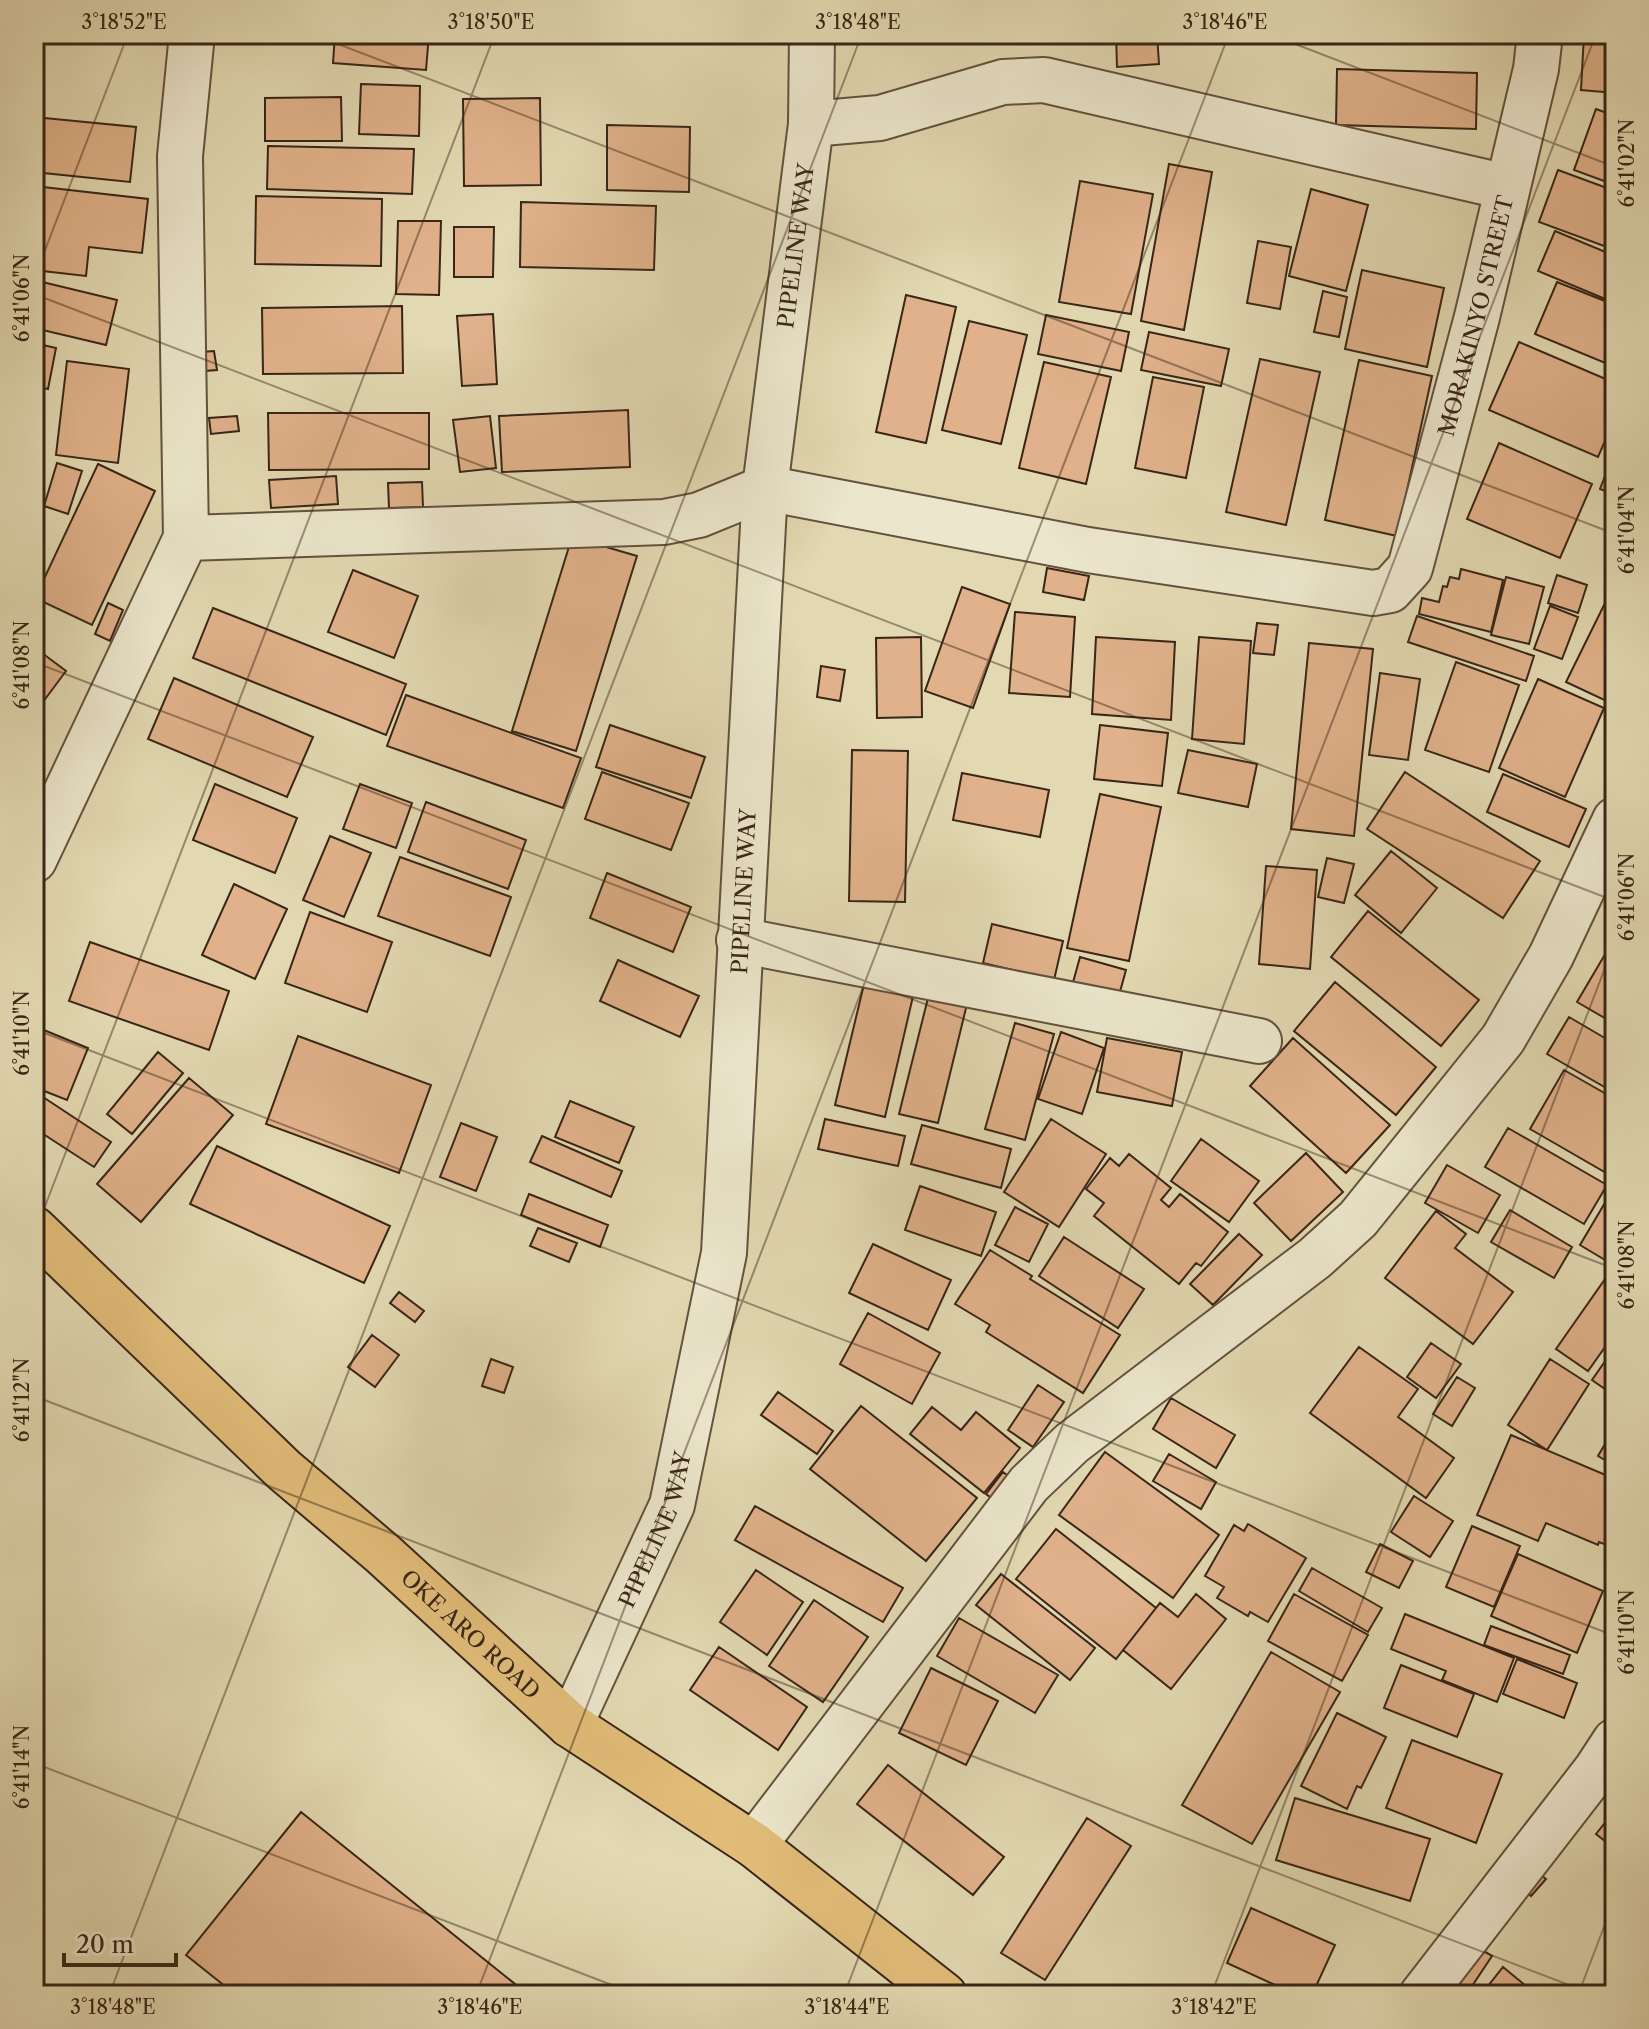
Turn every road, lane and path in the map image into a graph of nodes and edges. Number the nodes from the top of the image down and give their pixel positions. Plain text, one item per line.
1 (192, 34) edge
2 (812, 34) edge
3 (1540, 34) edge
4 (811, 124) junction
5 (1506, 187) junction
6 (765, 488) junction
7 (186, 538) junction
8 (1615, 820) edge
9 (34, 860) edge
10 (739, 940) junction
11 (1259, 1041) dead end
12 (34, 1229) edge
13 (570, 1725) junction
14 (1615, 1741) edge
15 (754, 1845) junction
16 (944, 1995) edge
17 (1422, 1995) edge

1 - 7 street
2 - 4 street, PIPELINE WAY
3 - 5 street, MORAKINYO STREET
4 - 5 street
4 - 6 street, PIPELINE WAY
5 - 6 street, MORAKINYO STREET
6 - 7 street
6 - 10 street, PIPELINE WAY
7 - 9 street
8 - 15 street
10 - 11 street
10 - 13 street, PIPELINE WAY
12 - 13 main road, OKE ARO ROAD
13 - 15 main road, OKE ARO ROAD
14 - 17 street
15 - 16 main road, OKE ARO ROAD

